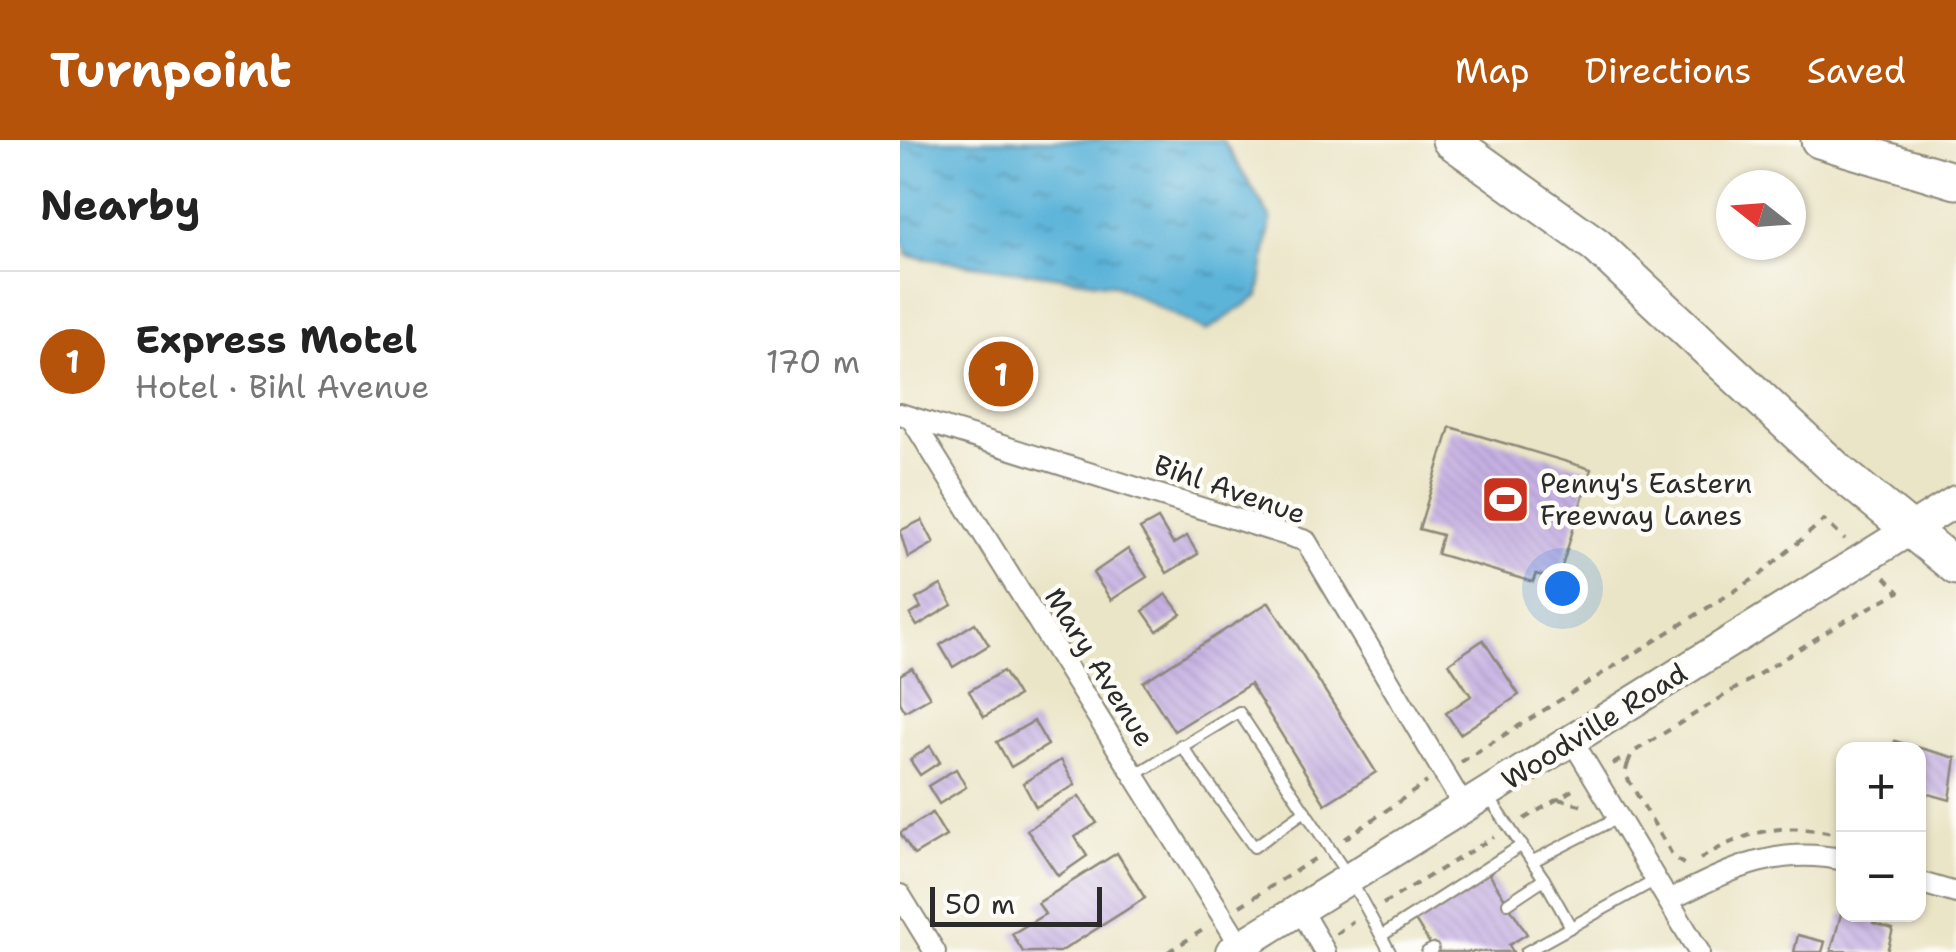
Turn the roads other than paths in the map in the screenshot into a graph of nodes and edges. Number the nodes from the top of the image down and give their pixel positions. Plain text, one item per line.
1 (1450, 140) edge
2 (1819, 140) edge
3 (1956, 181) edge
4 (906, 416) edge
5 (1956, 501) edge
6 (1909, 529) junction
7 (1956, 567) edge
8 (1572, 740) junction
9 (1181, 745) junction
10 (1135, 775) junction
11 (1475, 800) junction
12 (1304, 811) junction
13 (1620, 817) junction
14 (1522, 845) junction
15 (1836, 859) edge
16 (1533, 861) junction
17 (1350, 878) junction
18 (1544, 879) junction
19 (1658, 879) junction
20 (1926, 884) edge
21 (1956, 893) edge
22 (900, 895) edge
23 (1671, 900) junction
24 (1508, 903) dead end
25 (1300, 909) junction
26 (1571, 928) junction
27 (1380, 936) junction
28 (1236, 949) edge
29 (935, 952) edge
30 (1325, 952) edge
31 (1390, 952) edge
32 (1526, 952) edge
33 (1699, 952) edge

1 - 6 highway
2 - 3 highway
4 - 10 street, Mary Avenue
4 - 11 street, Bihl Avenue
5 - 6 main road, Woodville Road
6 - 7 highway
6 - 8 main road, Woodville Road
8 - 11 main road, Woodville Road
8 - 13 street
9 - 10 lane
9 - 12 lane
9 - 12 lane
10 - 28 street, Mary Avenue
11 - 14 lane
11 - 17 main road, Woodville Road
12 - 17 lane
13 - 16 lane
13 - 19 street
14 - 16 lane
14 - 27 lane
15 - 23 street
16 - 18 lane
17 - 25 main road, Woodville Road
17 - 27 lane
18 - 24 lane
18 - 26 lane
19 - 23 street
19 - 26 lane
20 - 21 street
22 - 29 street
23 - 33 street
25 - 28 main road, Woodville Road
25 - 30 street
26 - 32 lane
27 - 31 lane

